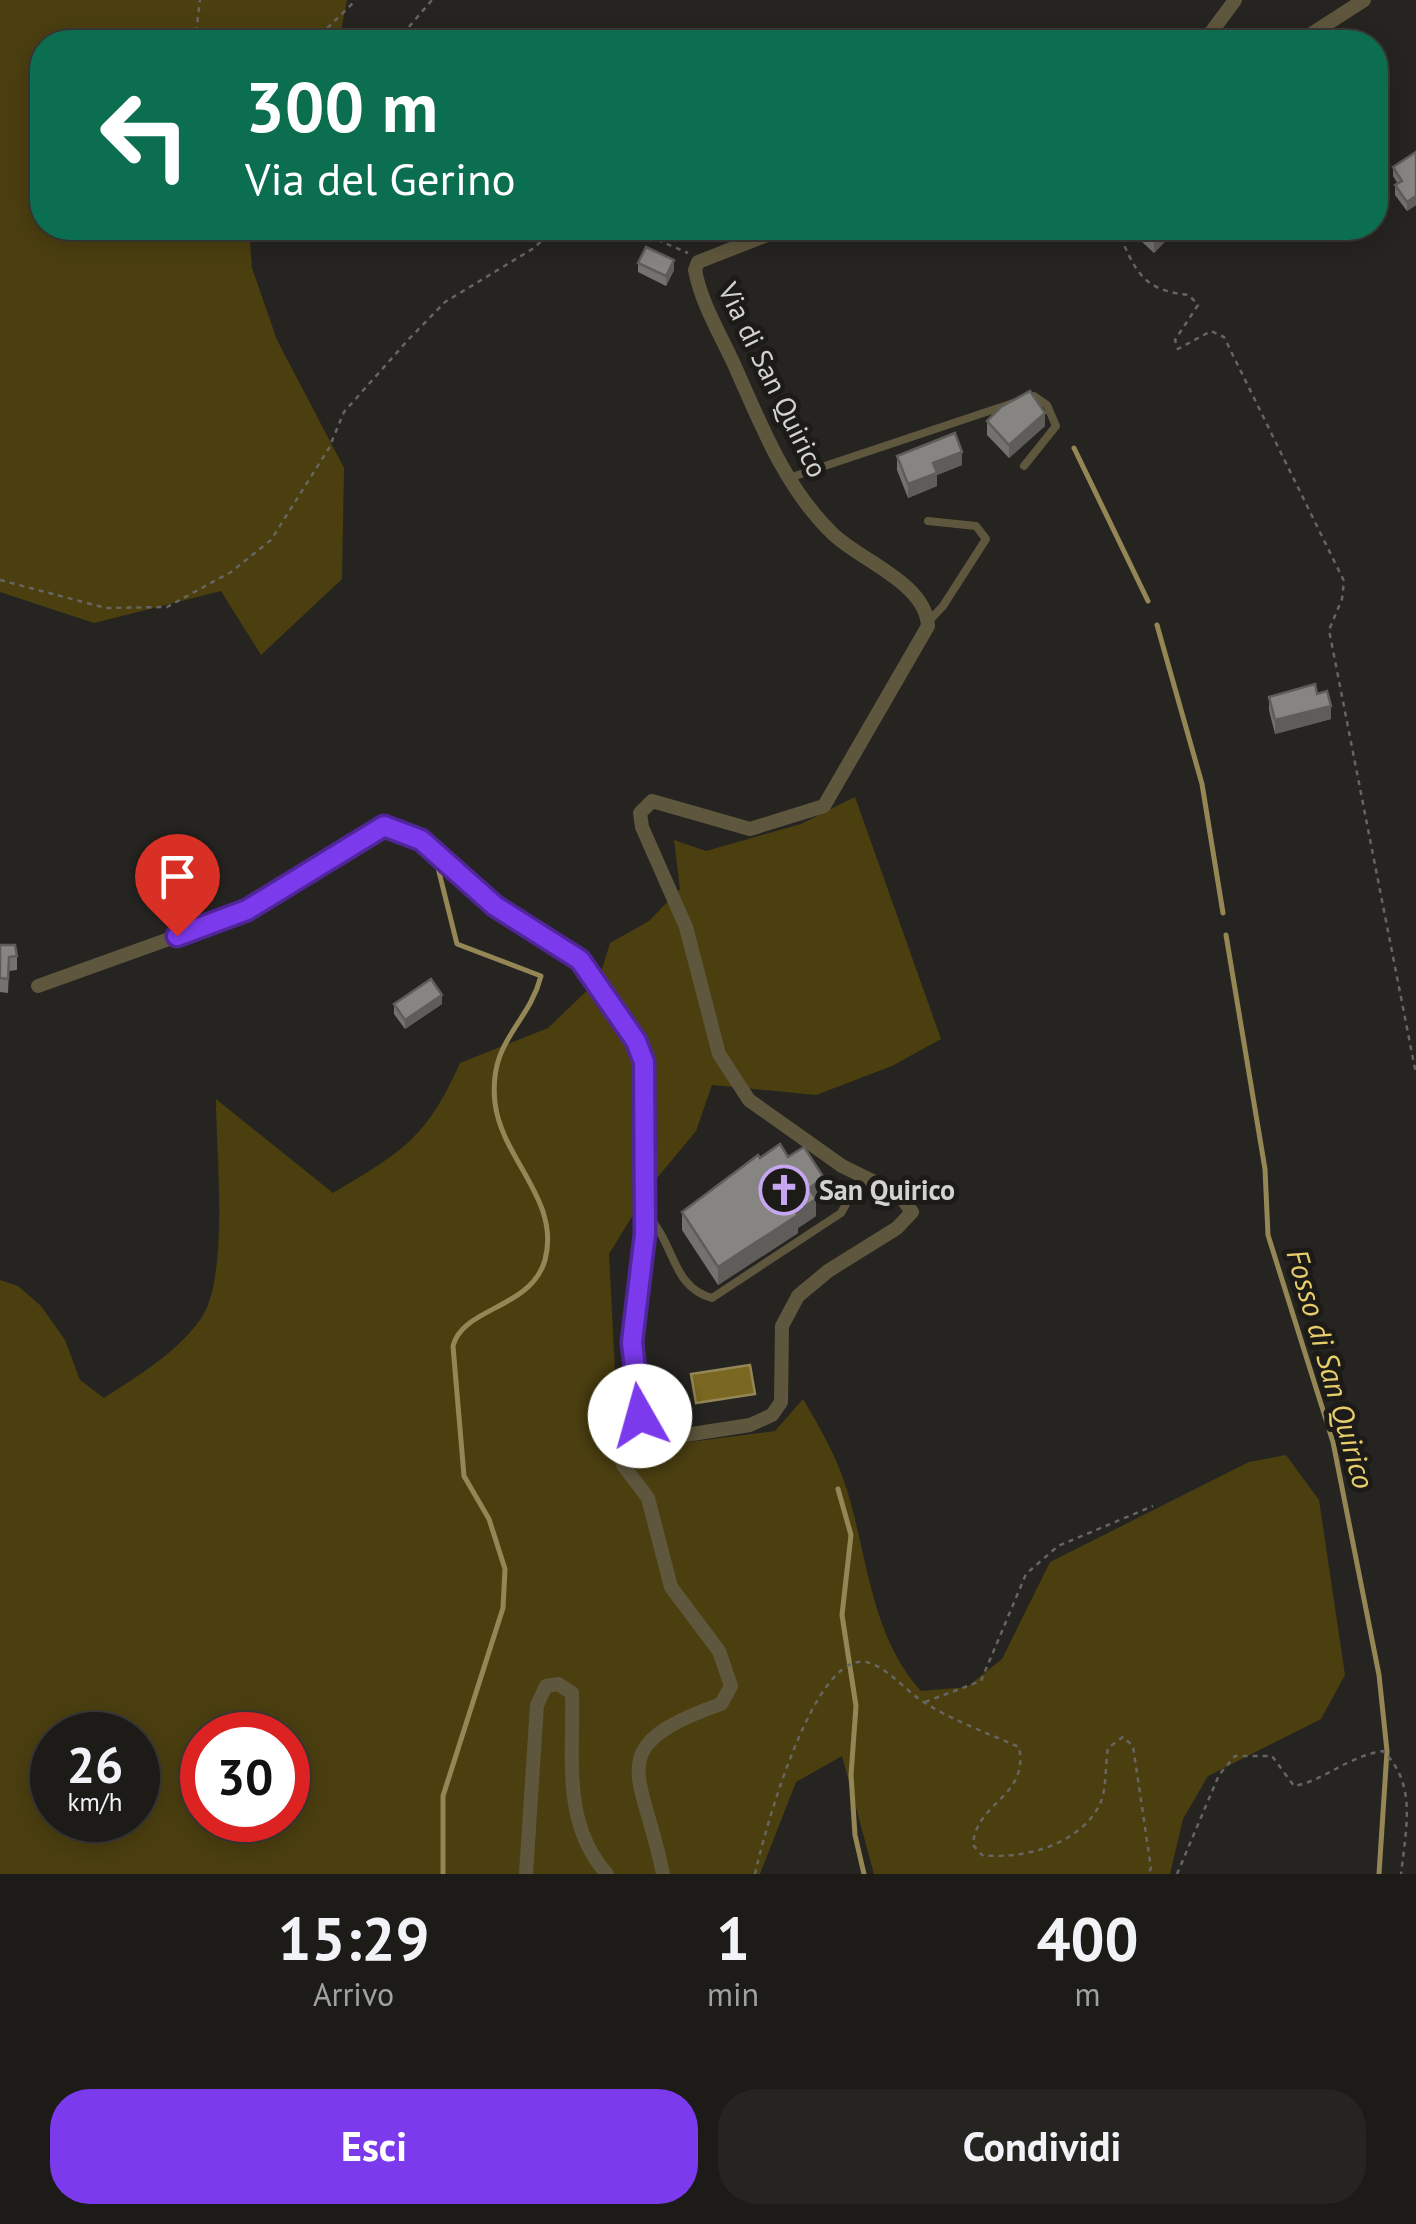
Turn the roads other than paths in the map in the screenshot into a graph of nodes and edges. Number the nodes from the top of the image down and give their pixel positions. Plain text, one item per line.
1 (1236, 0) edge
2 (1364, 0) edge
3 (1213, 30) edge
4 (1318, 30) edge
5 (753, 240) edge
6 (1024, 466) dead end
7 (790, 478) junction
8 (928, 521) dead end
9 (928, 622) junction
10 (38, 986) dead end
11 (862, 1176) junction
12 (645, 1220) junction
13 (640, 1416) junction
14 (526, 1874) edge
15 (607, 1874) edge
16 (663, 1874) edge

1 - 3 street
2 - 4 street
5 - 7 street, Via di San Quirico
6 - 7 lane
7 - 9 street, Via di San Quirico
8 - 9 lane
9 - 11 street
10 - 12 street
11 - 12 lane
11 - 13 street
12 - 13 street
13 - 16 street
14 - 15 street

